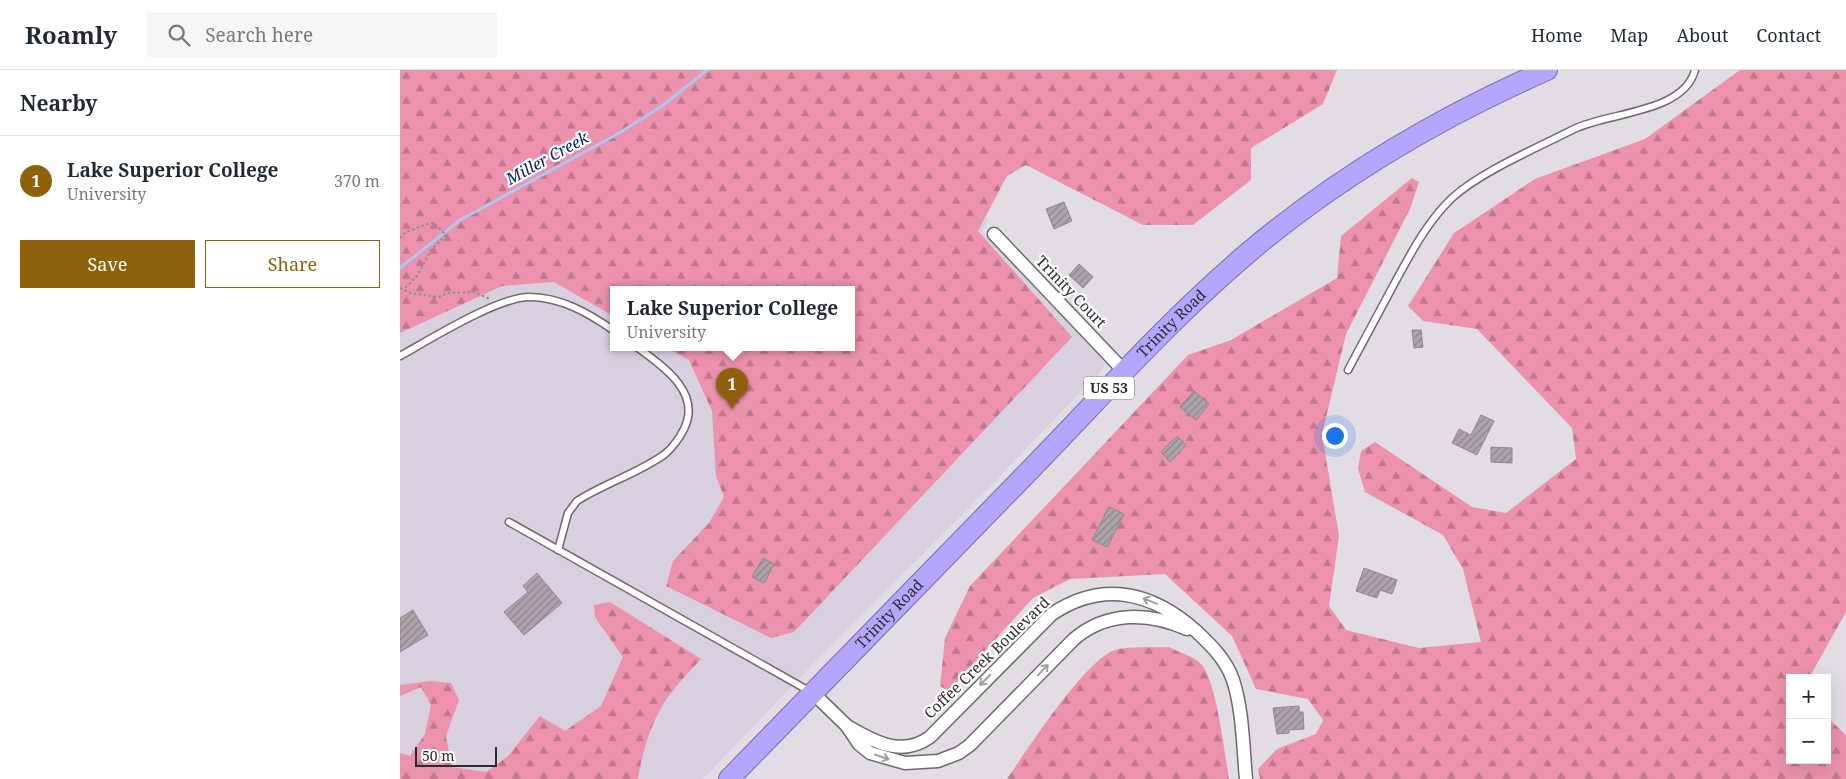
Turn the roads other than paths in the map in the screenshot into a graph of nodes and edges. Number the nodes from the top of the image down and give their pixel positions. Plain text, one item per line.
1 (1547, 70) edge
2 (1695, 70) edge
3 (994, 234) dead end
4 (610, 328) edge
5 (642, 351) edge
6 (400, 356) edge
7 (1348, 370) dead end
8 (1125, 372) junction
9 (509, 522) dead end
10 (558, 550) junction
11 (1204, 638) junction
12 (812, 693) junction
13 (847, 726) junction
14 (729, 779) edge
15 (1246, 779) edge

1 - 8 highway, Trinity Road / US 53
2 - 7 lane
3 - 8 street, Trinity Court
4 - 6 lane
5 - 10 lane
8 - 12 highway, Trinity Road / US 53
9 - 10 lane
10 - 12 lane
13 -> 11 street, Coffee Creek Boulevard
11 -> 13 street, Coffee Creek Boulevard
11 - 15 street, Coffee Creek Boulevard
12 - 13 street, Coffee Creek Boulevard
12 - 14 highway, Trinity Road / US 53

